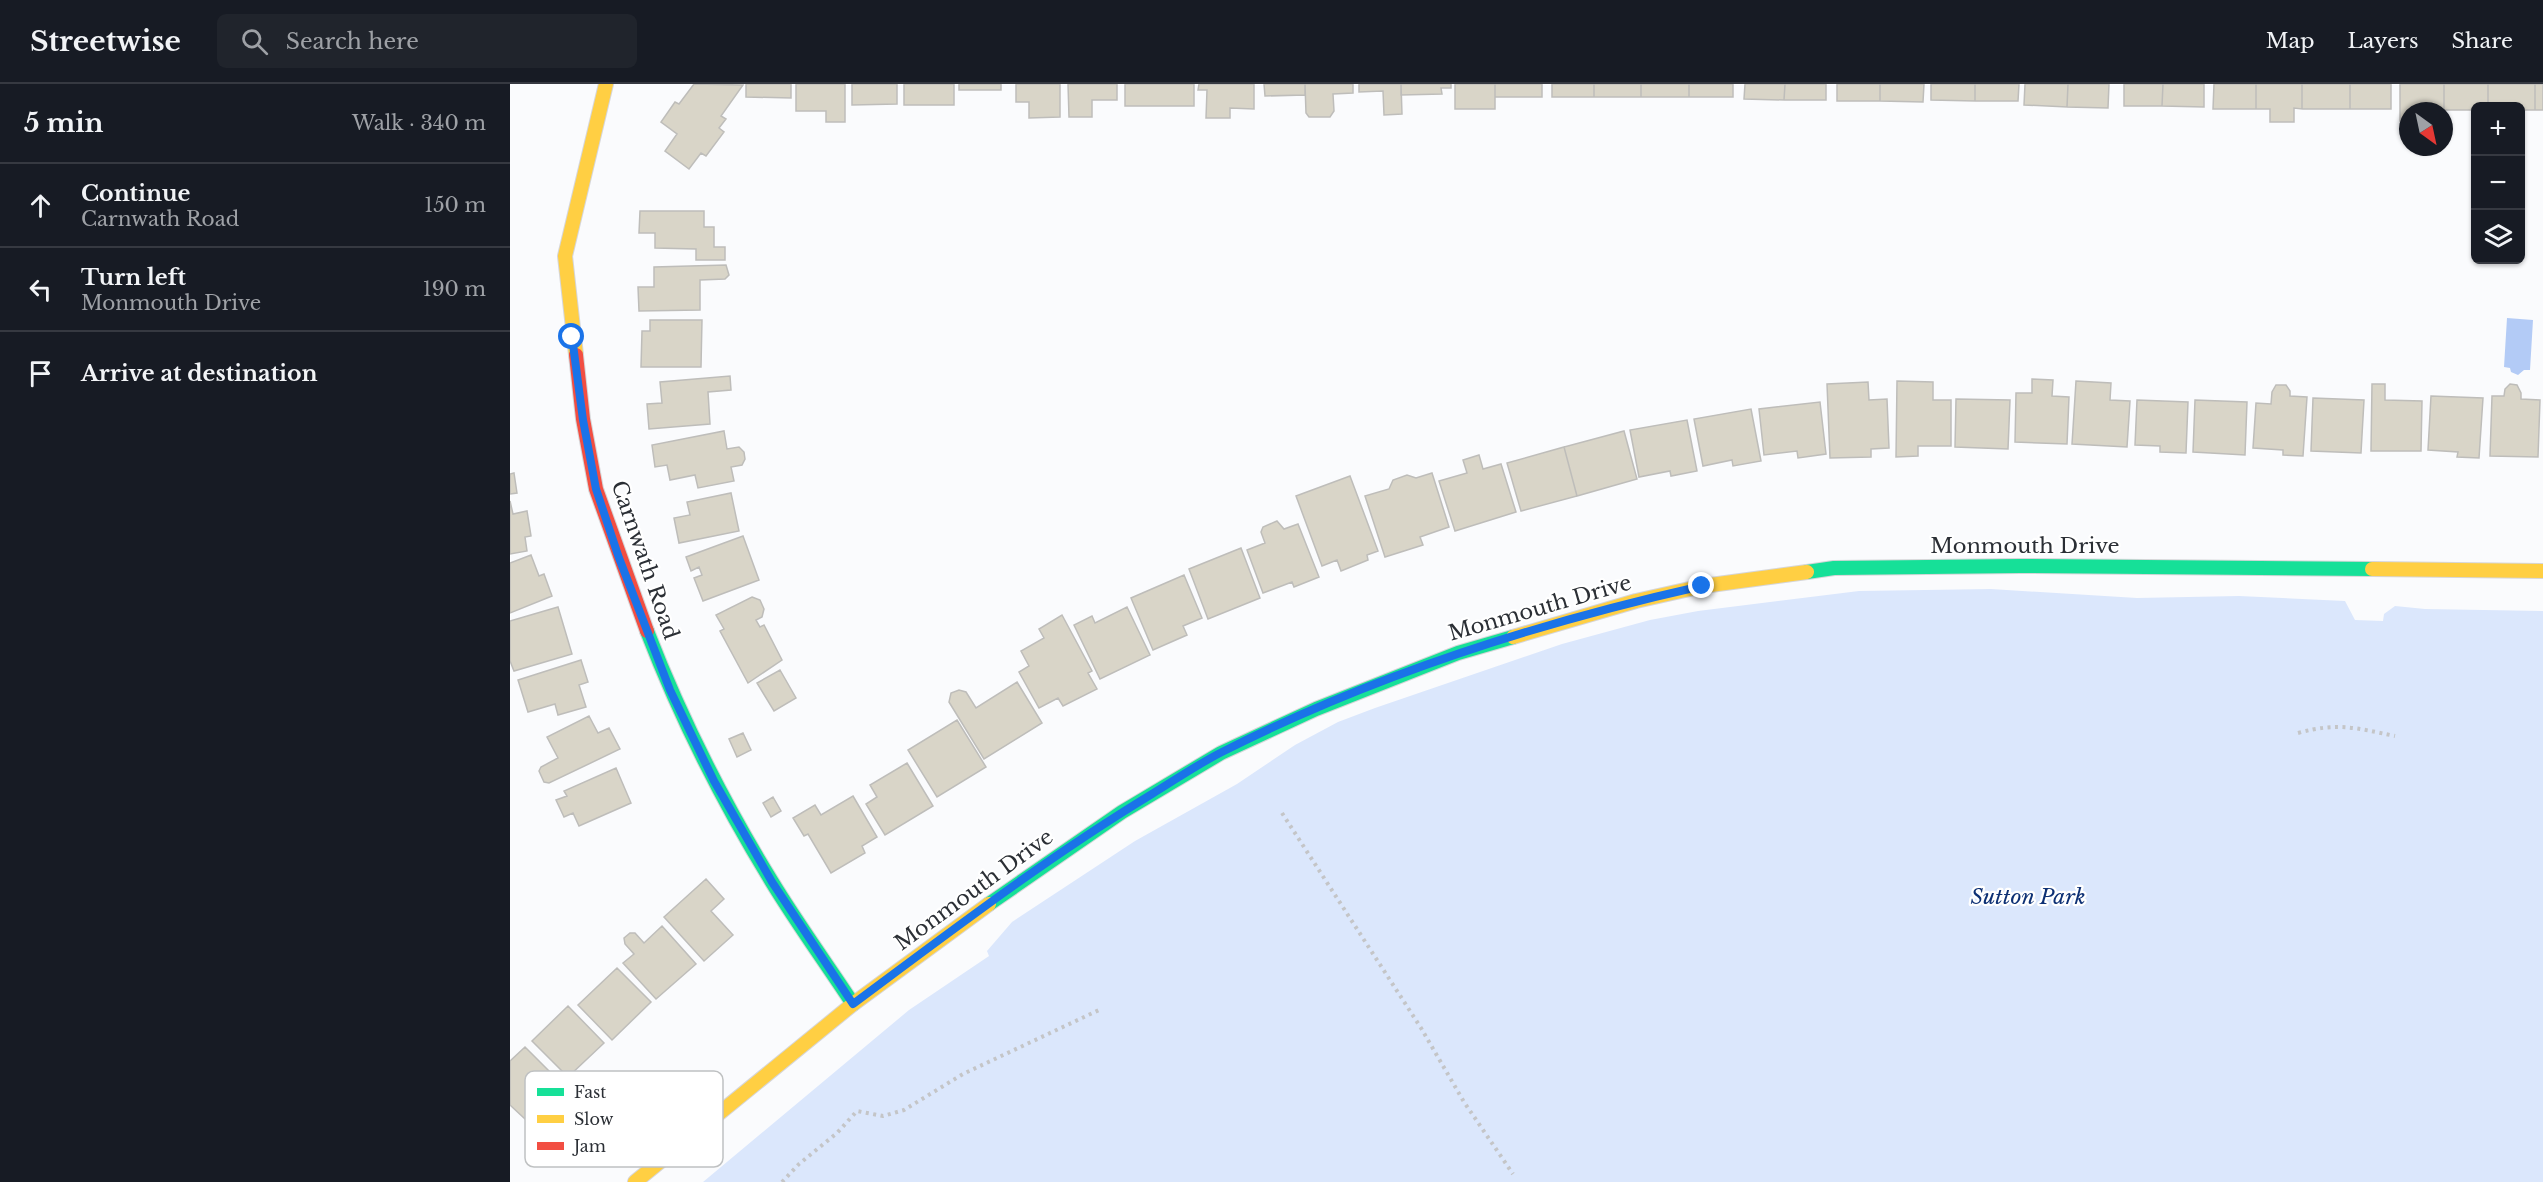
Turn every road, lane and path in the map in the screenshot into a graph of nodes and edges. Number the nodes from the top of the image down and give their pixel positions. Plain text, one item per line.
1 (606, 84) edge
2 (2543, 571) edge
3 (2298, 733) dead end
4 (2395, 736) dead end
5 (1282, 813) dead end
6 (853, 1004) junction
7 (1099, 1010) dead end
8 (723, 1110) edge
9 (653, 1167) edge
10 (1513, 1174) dead end
11 (635, 1182) edge
12 (782, 1182) edge

1 - 6 street, Carnwath Road
2 - 6 street, Monmouth Drive
3 - 4 path
5 - 10 path
6 - 8 street, Monmouth Drive
7 - 12 path
9 - 11 street, Monmouth Drive

